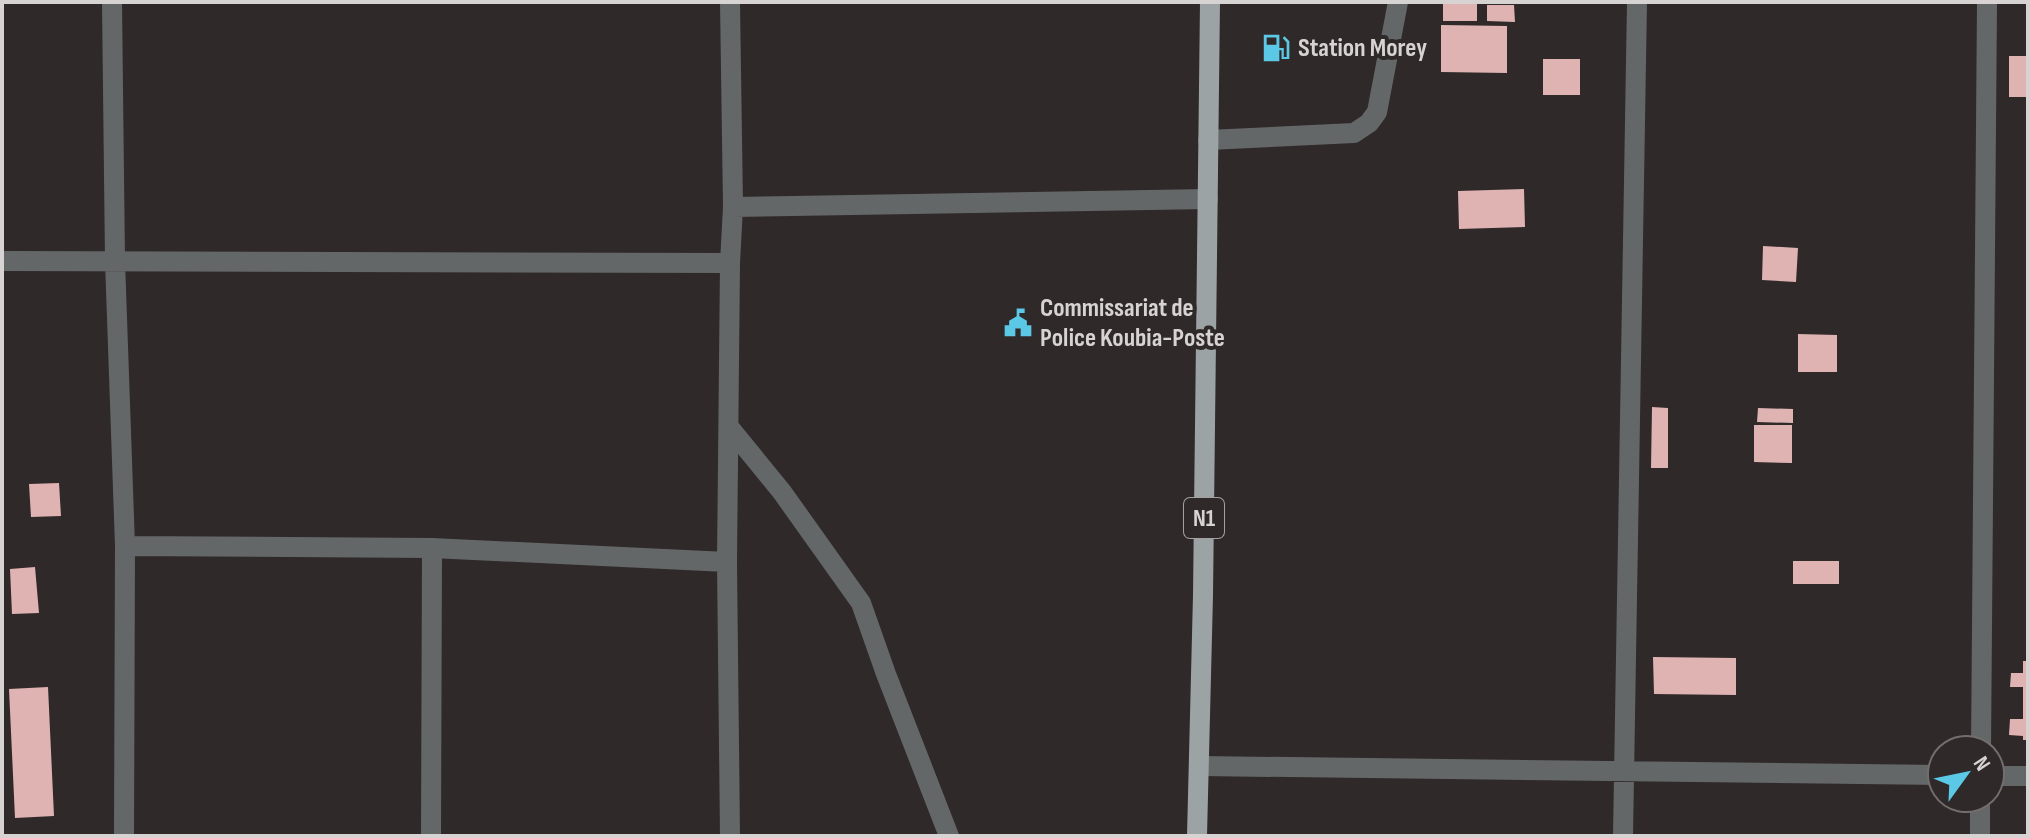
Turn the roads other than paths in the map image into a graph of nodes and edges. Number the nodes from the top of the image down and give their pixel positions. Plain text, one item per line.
1 (112, 2) edge
2 (730, 2) edge
3 (1210, 2) edge
4 (1398, 2) edge
5 (1637, 2) edge
6 (1987, 2) edge
7 (1208, 140) junction
8 (1208, 199) junction
9 (733, 207) junction
10 (2, 261) edge
11 (115, 261) junction
12 (730, 263) junction
13 (729, 427) junction
14 (125, 546) junction
15 (432, 548) junction
16 (727, 562) junction
17 (1981, 734) edge
18 (1199, 766) junction
19 (1624, 772) junction
20 (1926, 775) edge
21 (2006, 776) edge
22 (2028, 776) edge
23 (1980, 814) edge
24 (124, 836) edge
25 (431, 836) edge
26 (730, 836) edge
27 (949, 836) edge
28 (1197, 836) edge
29 (1623, 836) edge
30 (1980, 836) edge

1 - 11 street
2 - 9 street
3 - 7 main road, N1
4 - 7 street
5 - 19 street
6 - 17 street
7 - 8 main road, N1
8 - 9 street
8 - 18 main road, N1
9 - 12 street
10 - 11 street
11 - 12 street
11 - 14 street
12 - 13 street
13 - 16 street
13 - 27 street
14 - 15 street
14 - 24 street
15 - 16 street
15 - 25 street
16 - 26 street
18 - 19 street
18 - 28 main road, N1
19 - 20 street
19 - 29 street
21 - 22 street
23 - 30 street

